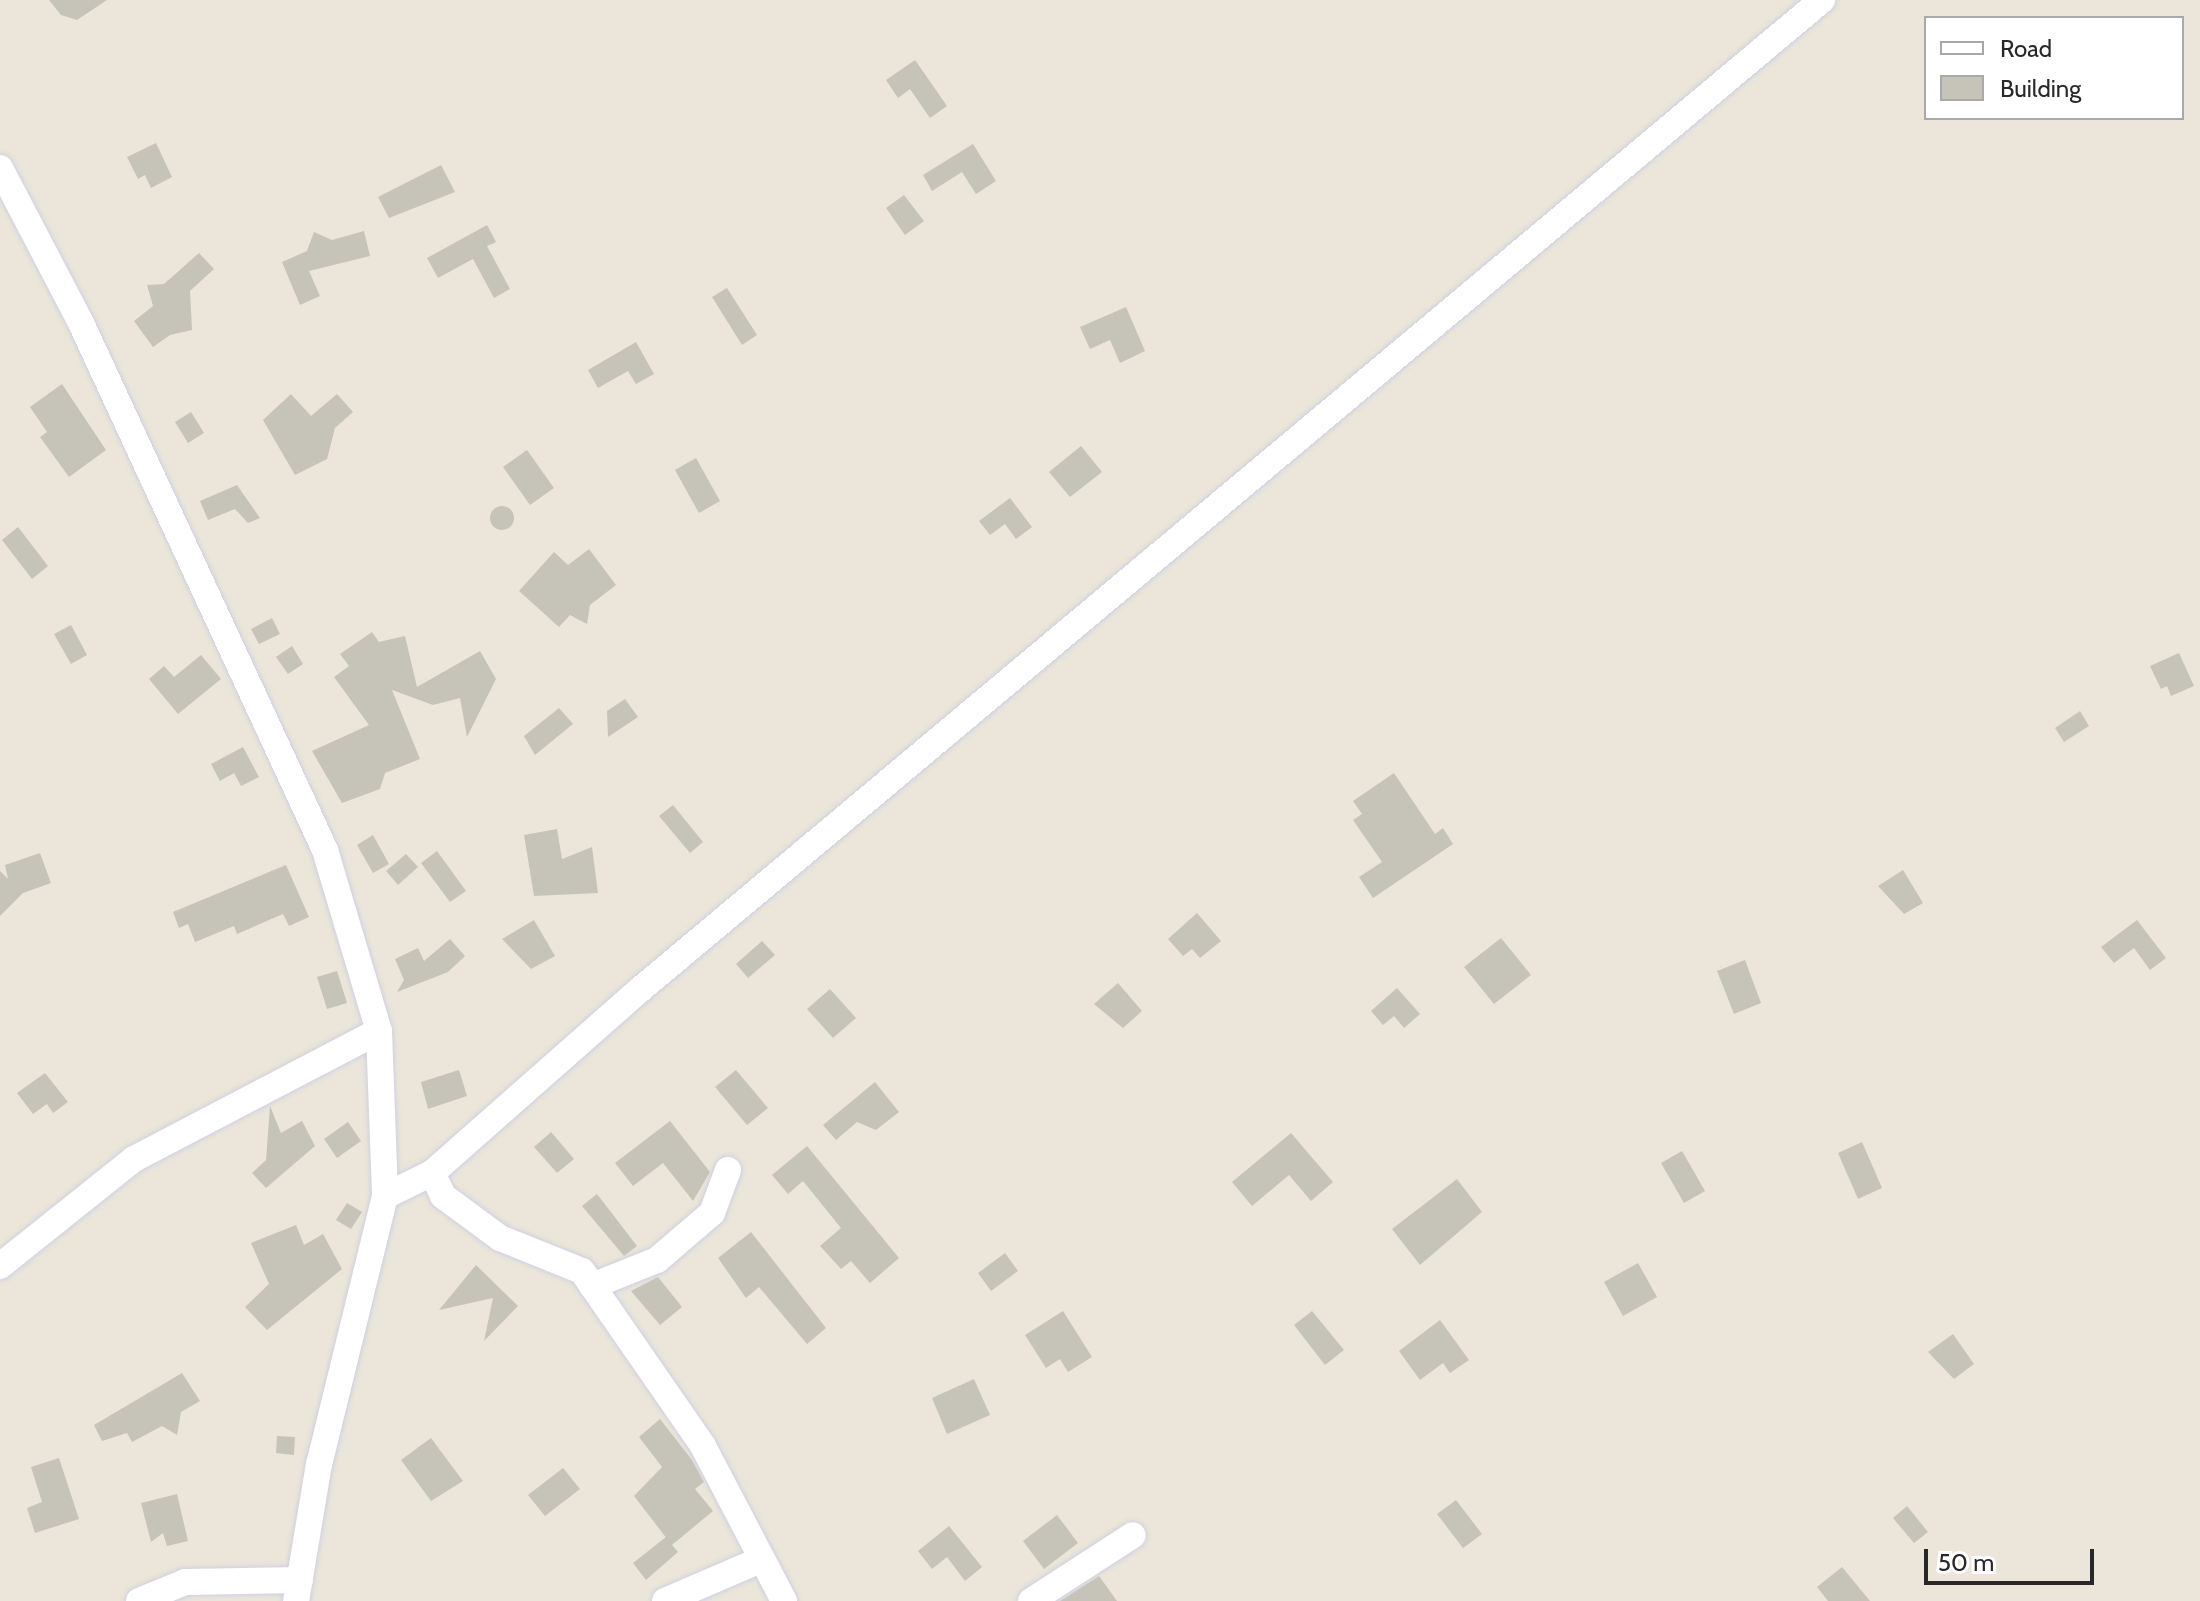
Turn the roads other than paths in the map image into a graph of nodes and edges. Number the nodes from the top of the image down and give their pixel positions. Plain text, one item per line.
1 (1822, 0) edge
2 (0, 168) edge
3 (379, 1031) junction
4 (728, 1170) dead end
5 (432, 1173) junction
6 (385, 1196) junction
7 (0, 1266) edge
8 (592, 1286) junction
9 (1133, 1535) dead end
10 (760, 1560) junction
11 (298, 1590) edge
12 (139, 1601) edge
13 (665, 1601) edge
14 (784, 1601) edge
15 (1031, 1601) edge

1 - 5 street
2 - 3 street
3 - 6 street
3 - 7 street
4 - 8 street
5 - 6 street
5 - 8 street
6 - 11 street
8 - 10 street
9 - 15 street
10 - 13 street
10 - 14 street
11 - 12 street

